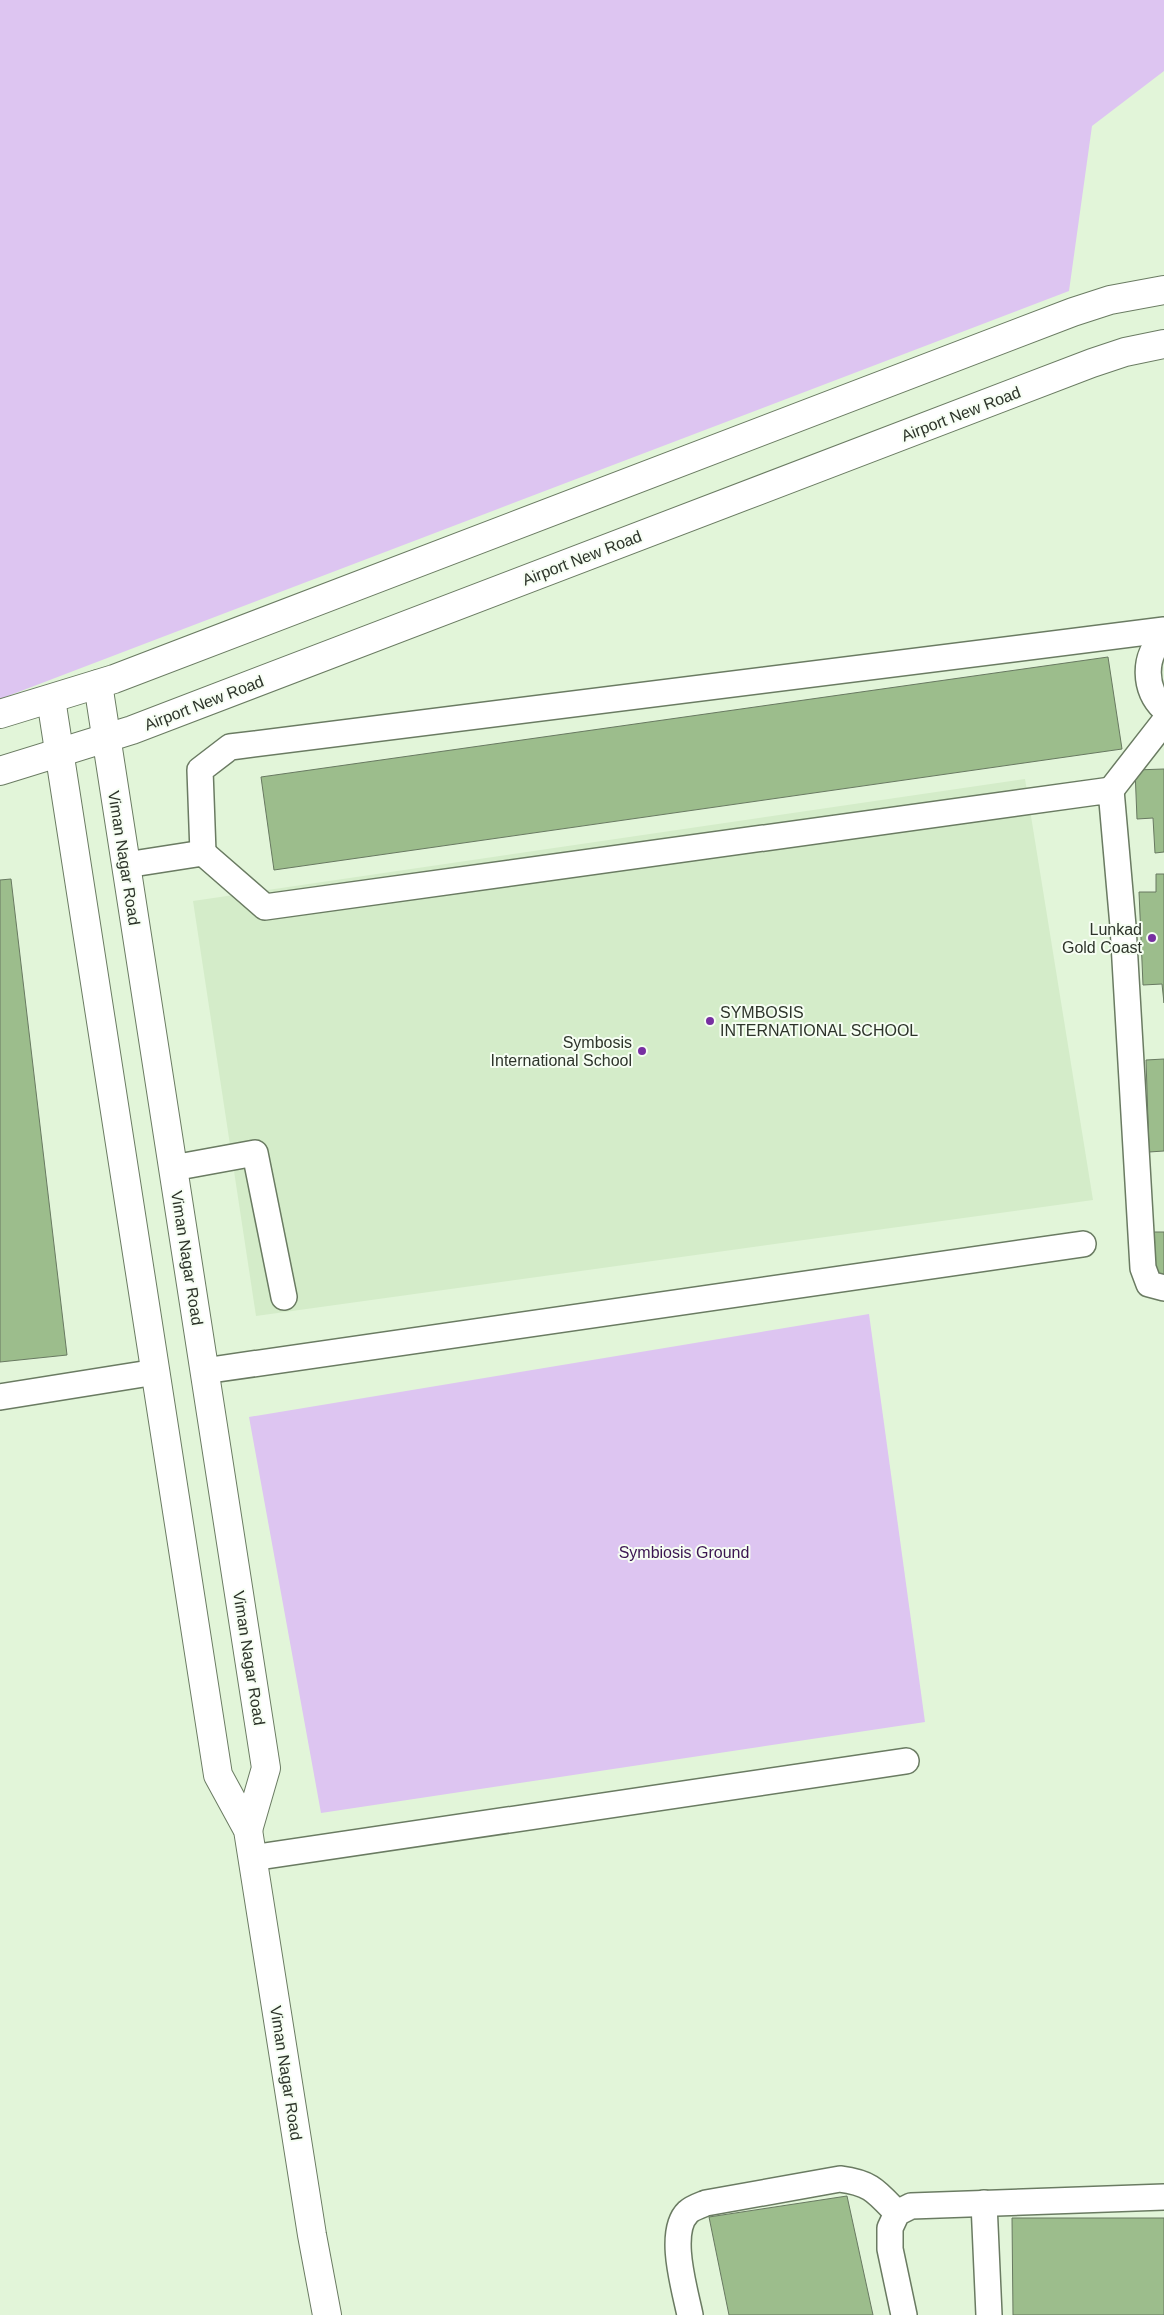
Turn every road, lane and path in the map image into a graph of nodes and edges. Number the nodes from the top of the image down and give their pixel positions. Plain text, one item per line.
1 (1164, 290) edge
2 (1164, 344) edge
3 (1164, 630) edge
4 (1164, 638) edge
5 (98, 684) junction
6 (51, 699) junction
7 (1164, 710) edge
8 (0, 714) edge
9 (1164, 722) edge
10 (106, 739) junction
11 (60, 754) junction
12 (0, 771) edge
13 (1111, 790) junction
14 (203, 852) junction
15 (126, 865) junction
16 (173, 1168) junction
17 (1083, 1244) dead end
18 (1164, 1288) edge
19 (284, 1297) dead end
20 (204, 1371) junction
21 (156, 1372) junction
22 (0, 1397) edge
23 (906, 1761) dead end
24 (248, 1830) junction
25 (252, 1858) junction
26 (1164, 2197) edge
27 (984, 2203) junction
28 (897, 2213) junction
29 (327, 2315) edge
30 (690, 2315) edge
31 (904, 2315) edge
32 (989, 2315) edge

1 - 5 street
2 - 10 street, Airport New Road
3 - 14 lane
4 - 7 lane
5 - 6 street
5 - 10 street, Viman Nagar Road
6 - 8 street
6 - 11 street, Viman Nagar Road
9 - 13 lane
10 - 11 street, Airport New Road
10 - 15 street, Viman Nagar Road
11 - 12 street, Airport New Road
11 - 21 street, Viman Nagar Road
13 - 14 lane
13 - 18 lane
14 - 15 lane
15 - 16 street, Viman Nagar Road
16 - 19 lane
16 - 20 street, Viman Nagar Road
17 - 20 lane
20 - 24 street, Viman Nagar Road
21 - 22 lane
21 - 24 street, Viman Nagar Road
23 - 25 lane
24 - 25 street, Viman Nagar Road
25 - 29 street, Viman Nagar Road
26 - 27 lane
27 - 28 lane
27 - 32 lane
28 - 30 lane
28 - 31 lane

